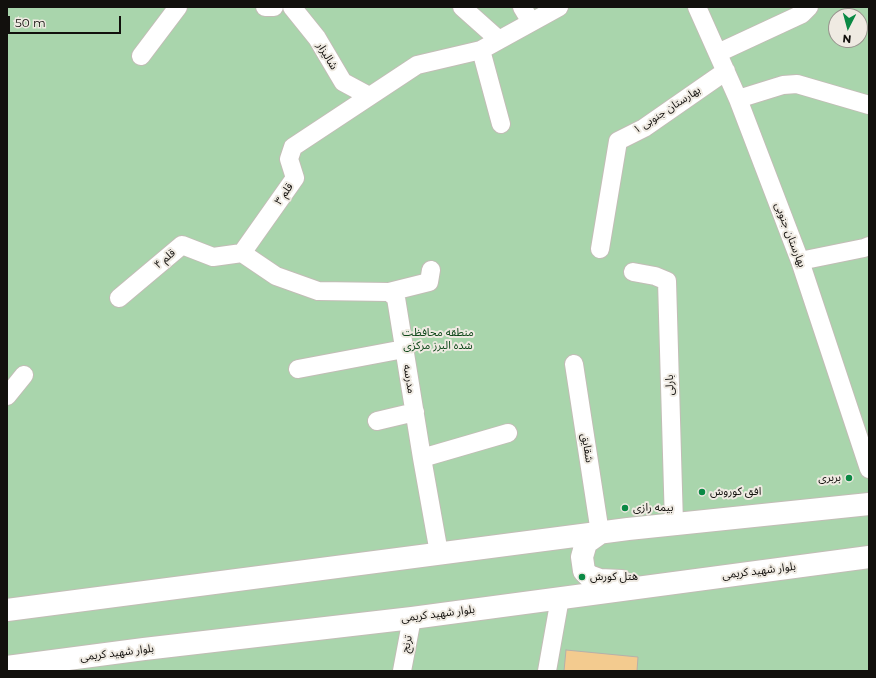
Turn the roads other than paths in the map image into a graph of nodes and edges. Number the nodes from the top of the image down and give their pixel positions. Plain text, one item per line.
1 (178, 7) edge
2 (265, 7) edge
3 (274, 7) edge
4 (292, 7) edge
5 (462, 7) edge
6 (522, 7) edge
7 (559, 7) edge
8 (697, 7) edge
9 (809, 7) edge
10 (531, 22) junction
11 (499, 40) junction
12 (482, 50) junction
13 (718, 53) junction
14 (141, 56) dead end
15 (726, 71) junction
16 (369, 96) junction
17 (738, 99) junction
18 (869, 105) edge
19 (501, 124) dead end
20 (869, 246) edge
21 (600, 249) dead end
22 (242, 253) junction
23 (800, 261) junction
24 (431, 270) dead end
25 (634, 272) dead end
26 (389, 292) junction
27 (119, 298) dead end
28 (404, 349) junction
29 (574, 364) dead end
30 (298, 369) dead end
31 (24, 375) dead end
32 (7, 396) edge
33 (415, 412) junction
34 (377, 421) dead end
35 (508, 433) dead end
36 (422, 458) junction
37 (869, 469) edge
38 (869, 504) edge
39 (674, 524) junction
40 (600, 533) junction
41 (439, 553) junction
42 (869, 557) edge
43 (807, 565) junction
44 (560, 598) junction
45 (7, 610) edge
46 (412, 618) junction
47 (77, 664) edge
48 (7, 667) edge
49 (402, 671) edge
50 (547, 671) edge

1 - 14 street
2 - 3 street
4 - 16 street, شالیزار
5 - 11 street
6 - 10 street
7 - 10 street
8 - 13 street, بهارستان جنوبی
9 - 13 street
10 - 11 street
11 - 12 street
12 - 16 street
12 - 19 street
13 - 15 street, بهارستان جنوبی
15 - 17 street, بهارستان جنوبی
15 - 21 street, بهارستان جنوبی ۱
16 - 22 street, قلم ۳
17 - 18 street
17 - 23 street, بهارستان جنوبی
20 - 23 street
22 - 26 street
22 - 27 street, قلم ۴
23 - 37 street, بهارستان جنوبی
24 - 26 street
25 - 39 street, بارلی
26 - 28 street, مدرسه
28 - 30 street
28 - 33 street, مدرسه
29 - 40 street, شقایق
31 - 32 street
33 - 34 street
33 - 36 street, مدرسه
35 - 36 street
36 - 41 street, مدرسه
38 - 39 main road
39 - 40 main road
40 - 41 main road
40 - 43 main road
41 - 45 main road
42 - 43 main road, بلوار شهید کریمی
43 - 44 main road, بلوار شهید کریمی
44 - 46 main road, بلوار شهید کریمی
44 - 50 street
46 - 47 main road, بلوار شهید کریمی
46 - 49 street, ترنج
47 - 48 main road, بلوار شهید کریمی

